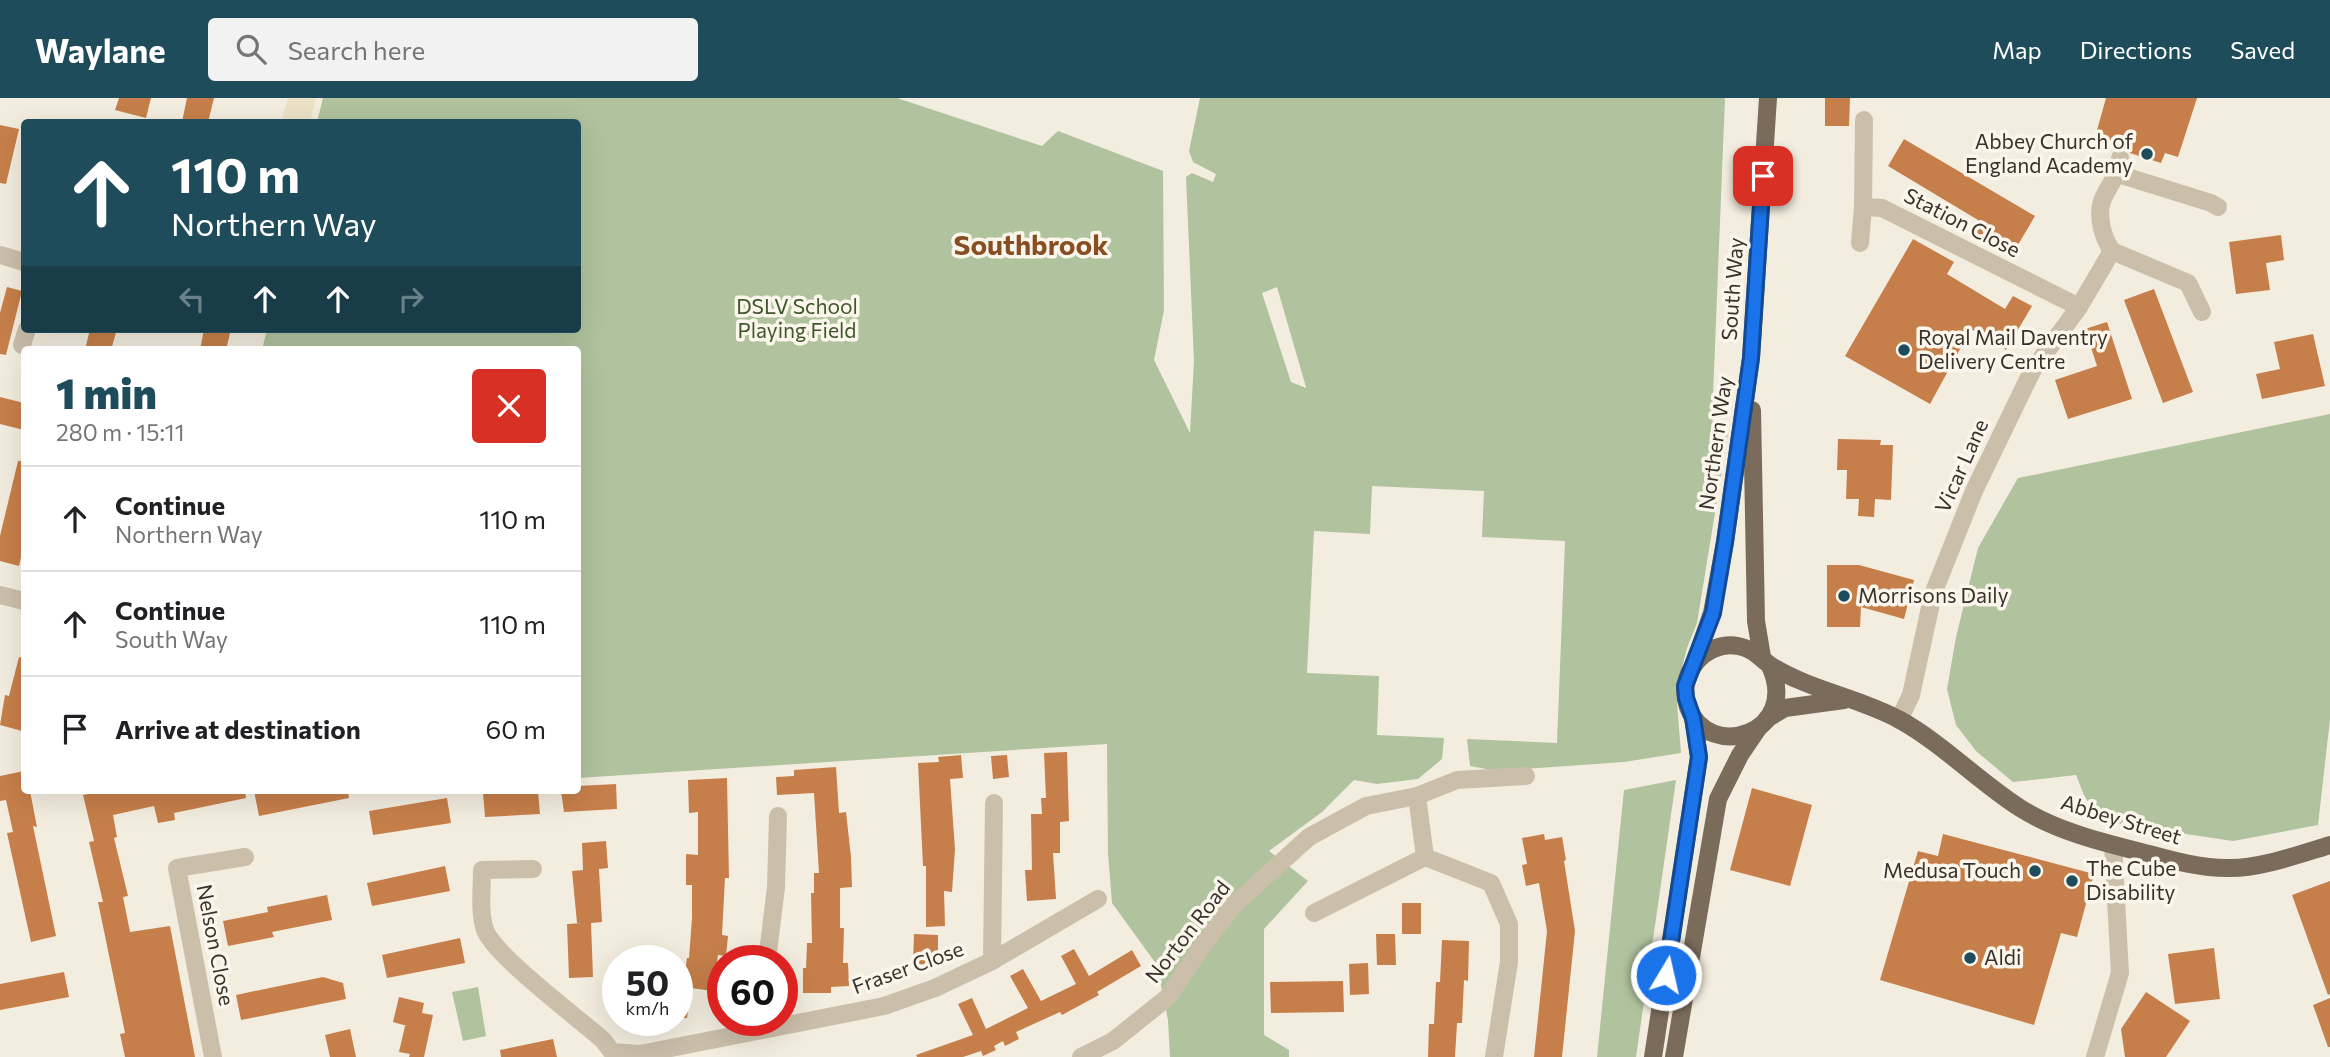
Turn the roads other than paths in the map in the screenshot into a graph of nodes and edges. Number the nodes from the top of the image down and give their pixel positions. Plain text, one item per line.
1 (1768, 98) edge
2 (1864, 120) dead end
3 (1863, 207) junction
4 (2218, 207) dead end
5 (1860, 243) dead end
6 (2112, 251) junction
7 (0, 255) edge
8 (21, 261) edge
9 (2079, 307) junction
10 (2202, 312) dead end
11 (1751, 358) junction
12 (0, 595) edge
13 (21, 600) edge
14 (1766, 661) junction
15 (1695, 662) junction
16 (1848, 700) junction
17 (1693, 718) junction
18 (1899, 720) junction
19 (1763, 723) junction
20 (1526, 776) dead end
21 (1417, 796) junction
22 (995, 803) dead end
23 (778, 816) dead end
24 (2113, 845) junction
25 (2330, 845) edge
26 (245, 857) dead end
27 (1425, 857) junction
28 (533, 869) dead end
29 (1098, 899) dead end
30 (1314, 913) dead end
31 (769, 945) edge
32 (992, 961) junction
33 (798, 1020) edge
34 (715, 1036) edge
35 (612, 1055) edge
36 (213, 1057) edge
37 (1080, 1057) edge
38 (1494, 1057) edge
39 (1653, 1057) edge
40 (1674, 1057) edge
41 (2095, 1057) edge

1 - 11 main road, South Way
2 - 3 street
3 - 5 street
3 - 9 street, Station Close
4 - 6 street
6 - 9 street, Vicar Lane
6 - 10 street
7 - 8 street
9 - 18 street, Vicar Lane
11 - 14 main road, Northern Way
11 - 15 main road, Northern Way
12 - 13 street
14 - 15 main road
14 - 16 main road, Abbey Street
14 - 19 main road
15 - 17 main road
16 - 18 main road, Abbey Street
16 - 19 main road, Abbey Street
17 - 19 main road
17 - 39 main road
18 - 24 main road, Abbey Street
19 - 40 main road
20 - 21 street, Norton Road
21 - 27 street
21 - 37 street, Norton Road
22 - 32 street, Fraser Close
23 - 31 street
24 - 25 main road, Abbey Street
24 - 41 street
26 - 36 street, Nelson Close
27 - 30 street
27 - 38 street
28 - 35 street, Fraser Close
29 - 32 street, Fraser Close
32 - 33 street, Fraser Close
34 - 35 street, Fraser Close

